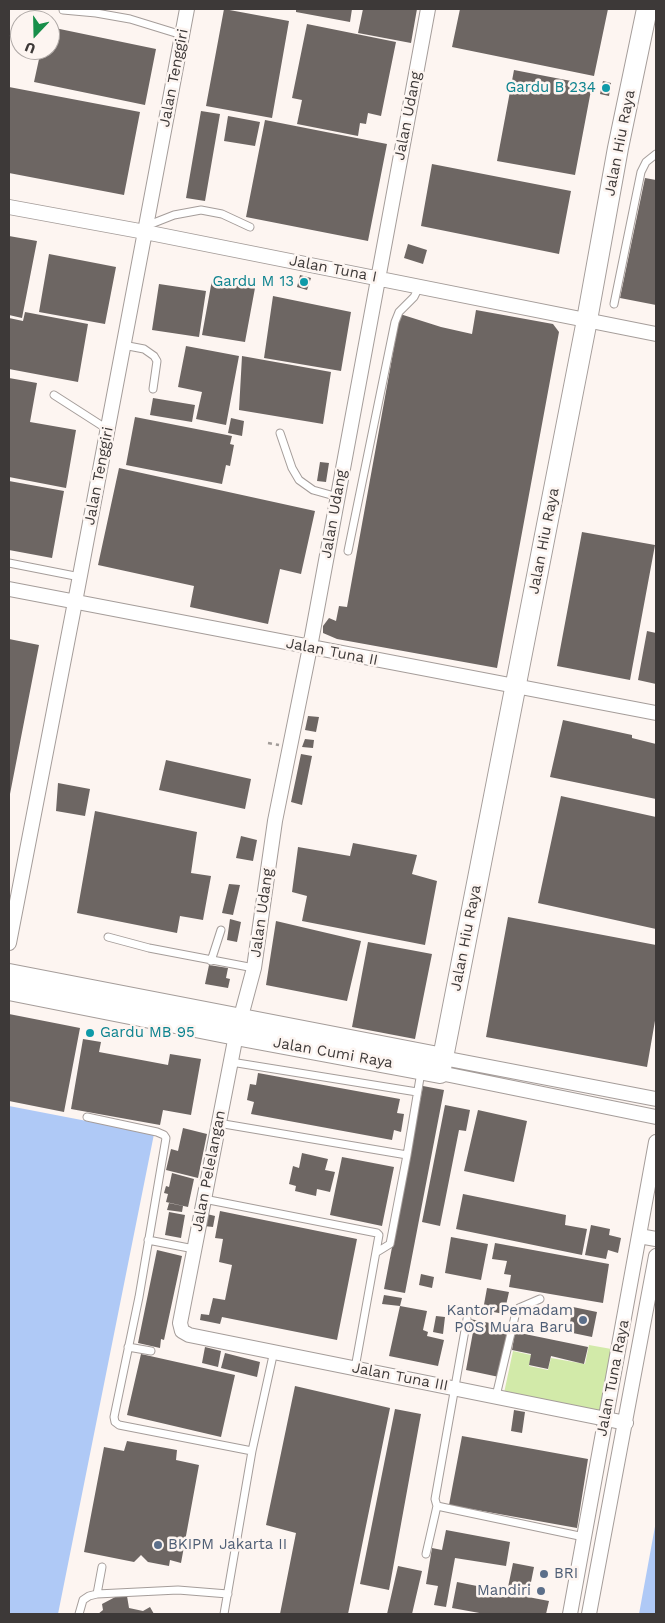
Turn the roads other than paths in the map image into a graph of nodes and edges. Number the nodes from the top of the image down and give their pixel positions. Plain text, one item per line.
1 (187, 9) edge
2 (428, 9) edge
3 (646, 9) edge
4 (63, 10) dead end
5 (182, 35) junction
6 (656, 154) edge
7 (9, 207) edge
8 (250, 227) dead end
9 (145, 229) junction
10 (378, 278) junction
11 (419, 287) junction
12 (614, 304) dead end
13 (587, 320) junction
14 (656, 334) edge
15 (123, 345) junction
16 (153, 389) dead end
17 (54, 394) dead end
18 (107, 429) junction
19 (280, 433) dead end
20 (338, 497) junction
21 (348, 551) dead end
22 (9, 563) edge
23 (80, 577) junction
24 (9, 589) edge
25 (75, 602) junction
26 (310, 648) junction
27 (515, 686) junction
28 (656, 713) edge
29 (221, 930) dead end
30 (108, 937) dead end
31 (9, 943) edge
32 (211, 961) junction
33 (254, 968) junction
34 (9, 974) edge
35 (9, 990) edge
36 (137, 1008) junction
37 (238, 1027) junction
38 (231, 1062) junction
39 (435, 1067) junction
40 (586, 1087) junction
41 (417, 1092) junction
42 (656, 1100) edge
43 (583, 1102) junction
44 (87, 1117) dead end
45 (656, 1117) edge
46 (218, 1123) junction
47 (656, 1142) edge
48 (408, 1155) junction
49 (203, 1199) junction
50 (639, 1236) junction
51 (656, 1239) edge
52 (148, 1240) junction
53 (194, 1249) junction
54 (377, 1252) junction
55 (656, 1256) edge
56 (540, 1299) dead end
57 (467, 1319) dead end
58 (180, 1323) joint
59 (128, 1346) junction
60 (151, 1351) dead end
61 (274, 1351) junction
62 (355, 1368) junction
63 (454, 1388) junction
64 (496, 1396) junction
65 (605, 1419) junction
66 (626, 1423) junction
67 (252, 1451) junction
68 (438, 1506) junction
69 (584, 1537) junction
70 (426, 1554) dead end
71 (102, 1567) dead end
72 (97, 1594) junction
73 (228, 1594) junction
74 (79, 1614) edge
75 (224, 1614) edge
76 (570, 1614) edge
77 (589, 1614) edge

1 - 5 street, Jalan Tenggiri
2 - 10 street, Jalan Udang
3 - 13 street, Jalan Hiu Raya
4 - 5 lane
5 - 9 street, Jalan Tenggiri
6 - 12 lane
7 - 9 street, Jalan Tuna I
8 - 9 lane
9 - 10 street, Jalan Tuna I
9 - 15 street, Jalan Tenggiri
10 - 11 street, Jalan Tuna I
10 - 20 street, Jalan Udang
11 - 13 street, Jalan Tuna I
11 - 21 lane
13 - 14 street, Jalan Tuna I
13 - 27 street, Jalan Hiu Raya
15 - 16 lane
15 - 18 street, Jalan Tenggiri
17 - 18 lane
18 - 23 street, Jalan Tenggiri
19 - 20 lane
20 - 26 street, Jalan Udang
22 - 23 lane
23 - 25 street, Jalan Tenggiri
24 - 25 street, Jalan Tuna II
25 - 26 street, Jalan Tuna II
25 - 31 street, Jalan Tenggiri
26 - 27 street, Jalan Tuna II
26 - 33 street, Jalan Udang
27 - 28 street, Jalan Tuna II
27 - 39 street, Jalan Hiu Raya
29 - 32 lane
30 - 32 lane
32 - 33 lane
33 - 37 street, Jalan Udang
34 - 36 street, Jalan Cumi Raya
35 - 36 street, Jalan Cumi Raya
36 - 37 street, Jalan Cumi Raya
37 - 38 street, Jalan Pelelangan
37 - 39 street, Jalan Cumi Raya
38 - 41 lane
38 - 46 street, Jalan Pelelangan
39 - 40 street, Jalan Cumi Raya
39 - 41 lane
39 - 43 street, Jalan Cumi Raya
40 - 42 street, Jalan Cumi Raya
40 - 43 street
41 - 48 lane
43 - 45 street, Jalan Cumi Raya
44 - 52 lane
46 - 48 lane
46 - 49 street, Jalan Pelelangan
47 - 50 street, Jalan Tuna Raya
48 - 54 lane
49 - 53 street, Jalan Pelelangan
49 - 54 lane
50 - 51 street
50 - 65 street, Jalan Tuna Raya
52 - 53 lane
52 - 59 lane
53 - 58 street, Jalan Pelelangan
54 - 62 lane
55 - 66 street, Jalan Tuna Raya
56 - 64 lane
57 - 63 lane
58 - 61 street, Jalan Tuna III
59 - 60 lane
59 - 67 lane
61 - 62 street, Jalan Tuna III
61 - 67 lane
62 - 63 street, Jalan Tuna III
63 - 64 street, Jalan Tuna III
63 - 68 lane
64 - 65 street, Jalan Tuna III
65 - 66 street, Jalan Tuna III
65 - 69 street, Jalan Tuna Raya
66 - 77 street, Jalan Tuna Raya
67 - 73 lane
68 - 69 lane
68 - 70 lane
69 - 76 street, Jalan Tuna Raya
71 - 72 lane
72 - 73 lane
72 - 74 lane
73 - 75 lane

